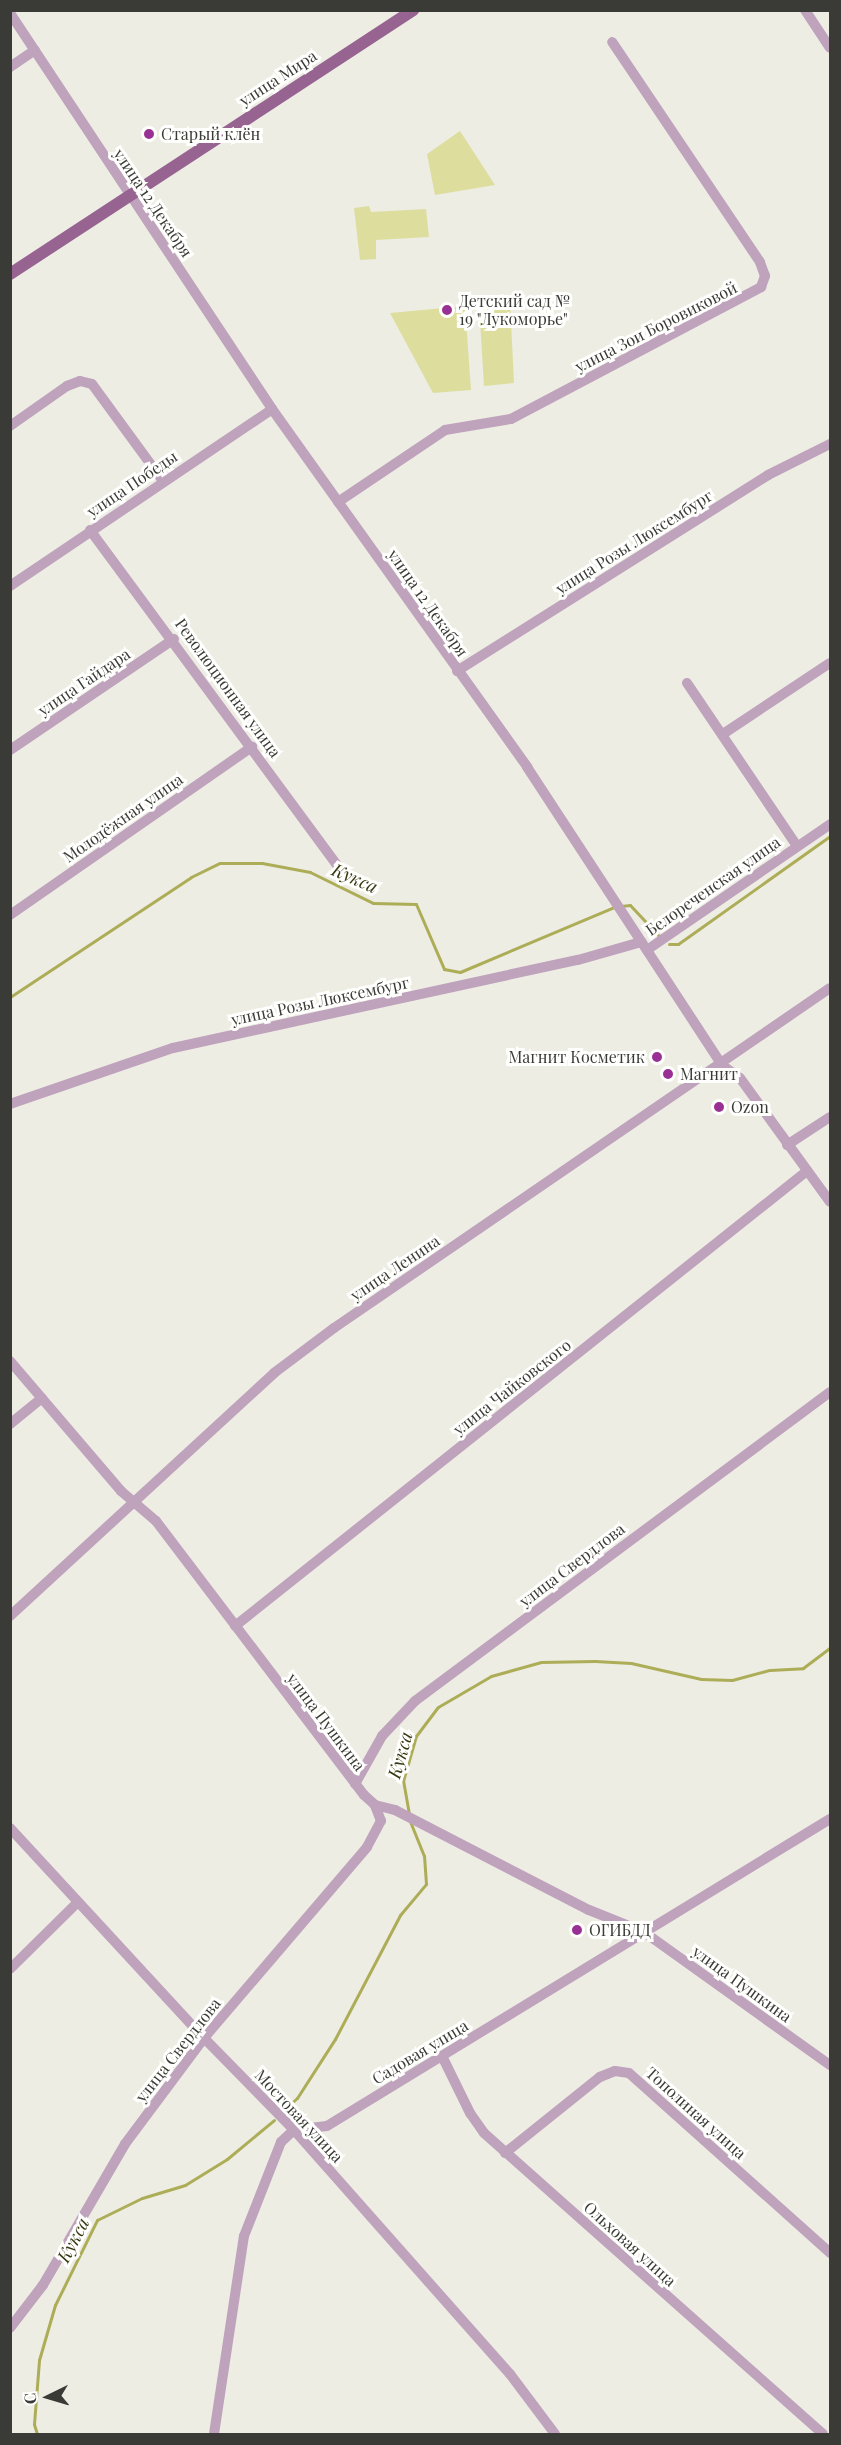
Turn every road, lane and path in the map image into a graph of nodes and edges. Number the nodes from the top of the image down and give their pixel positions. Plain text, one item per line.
1 (413, 10) edge
2 (805, 10) edge
3 (10, 13) edge
4 (612, 42) dead end
5 (831, 48) edge
6 (35, 50) junction
7 (10, 67) edge
8 (129, 195) junction
9 (10, 274) edge
10 (272, 409) junction
11 (10, 426) edge
12 (831, 444) edge
13 (163, 481) junction
14 (338, 502) junction
15 (90, 530) junction
16 (10, 586) edge
17 (174, 639) junction
18 (831, 663) edge
19 (457, 671) junction
20 (687, 683) dead end
21 (723, 734) junction
22 (252, 747) junction
23 (10, 750) edge
24 (831, 824) edge
25 (797, 846) junction
26 (338, 866) dead end
27 (10, 915) edge
28 (644, 946) junction
29 (831, 988) edge
30 (722, 1065) junction
31 (10, 1104) edge
32 (831, 1117) edge
33 (787, 1145) junction
34 (807, 1171) junction
35 (831, 1202) edge
36 (10, 1361) edge
37 (831, 1392) edge
38 (42, 1398) junction
39 (10, 1424) edge
40 (135, 1503) junction
41 (10, 1616) edge
42 (235, 1626) junction
43 (355, 1784) junction
44 (375, 1805) junction
45 (831, 1819) edge
46 (10, 1828) edge
47 (77, 1903) junction
48 (644, 1932) junction
49 (10, 1969) edge
50 (204, 2038) junction
51 (442, 2056) junction
52 (831, 2065) edge
53 (294, 2130) junction
54 (505, 2153) junction
55 (831, 2253) edge
56 (10, 2328) edge
57 (214, 2434) edge
58 (555, 2434) edge
59 (823, 2434) edge

1 - 8 main road, улица Мира
2 - 5 street
3 - 6 street, улица 12 Декабря
4 - 14 street, улица Зои Боровиковой
6 - 7 street
6 - 8 street, улица 12 Декабря
8 - 9 main road, улица Мира
8 - 10 street, улица 12 Декабря
10 - 13 street, улица Победы
10 - 14 street, улица 12 Декабря
11 - 13 street
12 - 19 street, улица Розы Люксембург
13 - 15 street, улица Победы
14 - 19 street, улица 12 Декабря
15 - 16 street, улица Победы
15 - 17 street, Революционная улица
17 - 22 street, Революционная улица
17 - 23 street, улица Гайдара
18 - 21 street
19 - 28 street, улица 12 Декабря
20 - 21 street, Белореченская улица
21 - 25 street, Белореченская улица
22 - 26 street, Революционная улица
22 - 27 street, Молодёжная улица
24 - 25 street, Белореченская улица
25 - 28 street, Белореченская улица
28 - 30 street, улица 12 Декабря
28 - 31 street, улица Розы Люксембург
29 - 30 street, улица Ленина
30 - 33 street, улица 12 Декабря
30 - 40 street, улица Ленина
32 - 33 street
33 - 34 street, улица 12 Декабря
34 - 35 street, улица 12 Декабря
34 - 42 street, улица Чайковского
36 - 38 street, улица Пушкина
37 - 43 street, улица Свердлова
38 - 39 street
38 - 40 street, улица Пушкина
40 - 41 street, улица Ленина
40 - 42 street, улица Пушкина
42 - 43 street, улица Пушкина
43 - 44 street, улица Пушкина
44 - 48 street, улица Пушкина
44 - 50 street, улица Свердлова
45 - 48 street, Садовая улица
46 - 47 street, Мостовая улица
47 - 49 street
47 - 50 street, Мостовая улица
48 - 51 street, Садовая улица
48 - 52 street, улица Пушкина
50 - 53 street, Мостовая улица
50 - 56 street, улица Свердлова
51 - 53 street, Садовая улица
51 - 54 street, Ольховая улица
53 - 57 street
53 - 58 street, Мостовая улица
54 - 55 street, Тополиная улица
54 - 59 street, Ольховая улица

